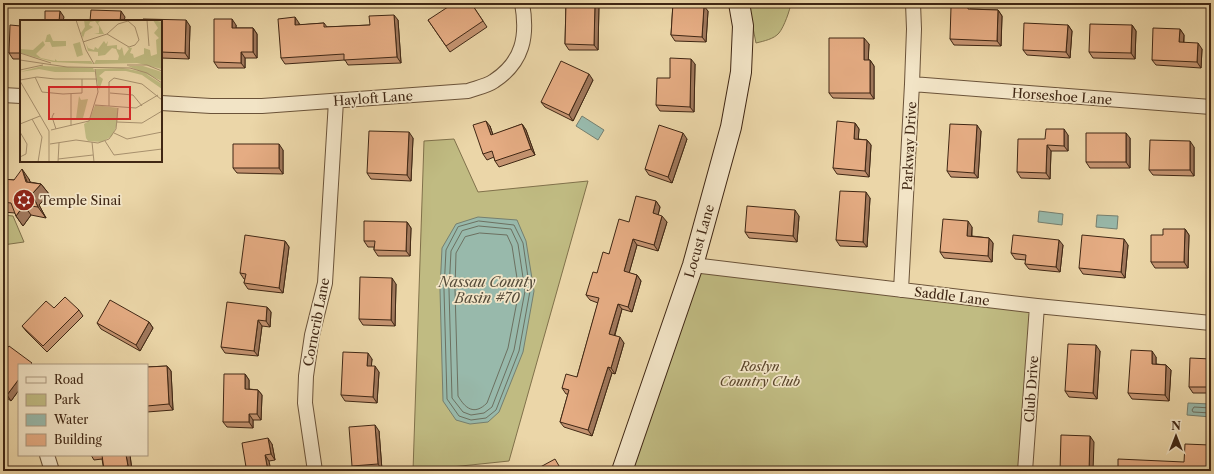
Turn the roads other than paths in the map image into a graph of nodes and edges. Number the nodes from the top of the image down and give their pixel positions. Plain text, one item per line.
1 (522, 3) edge
2 (739, 3) edge
3 (913, 3) edge
4 (912, 84) junction
5 (3, 95) edge
6 (20, 96) edge
7 (336, 101) junction
8 (162, 103) edge
9 (1211, 107) edge
10 (694, 265) junction
11 (901, 290) junction
12 (1036, 306) junction
13 (1211, 323) edge
14 (47, 456) edge
15 (52, 471) edge
16 (315, 471) edge
17 (622, 471) edge
18 (1025, 471) edge

1 - 7 street, Hayloft Lane
2 - 10 street, Locust Lane
3 - 4 street, Parkway Drive
4 - 9 street, Horseshoe Lane
4 - 11 street, Parkway Drive
5 - 6 street
7 - 8 street, Hayloft Lane
7 - 16 street, Corncrib Lane
10 - 11 street, Saddle Lane
10 - 17 street, Locust Lane
11 - 12 street, Saddle Lane
12 - 13 street, Saddle Lane
12 - 18 street, Club Drive
14 - 15 street

